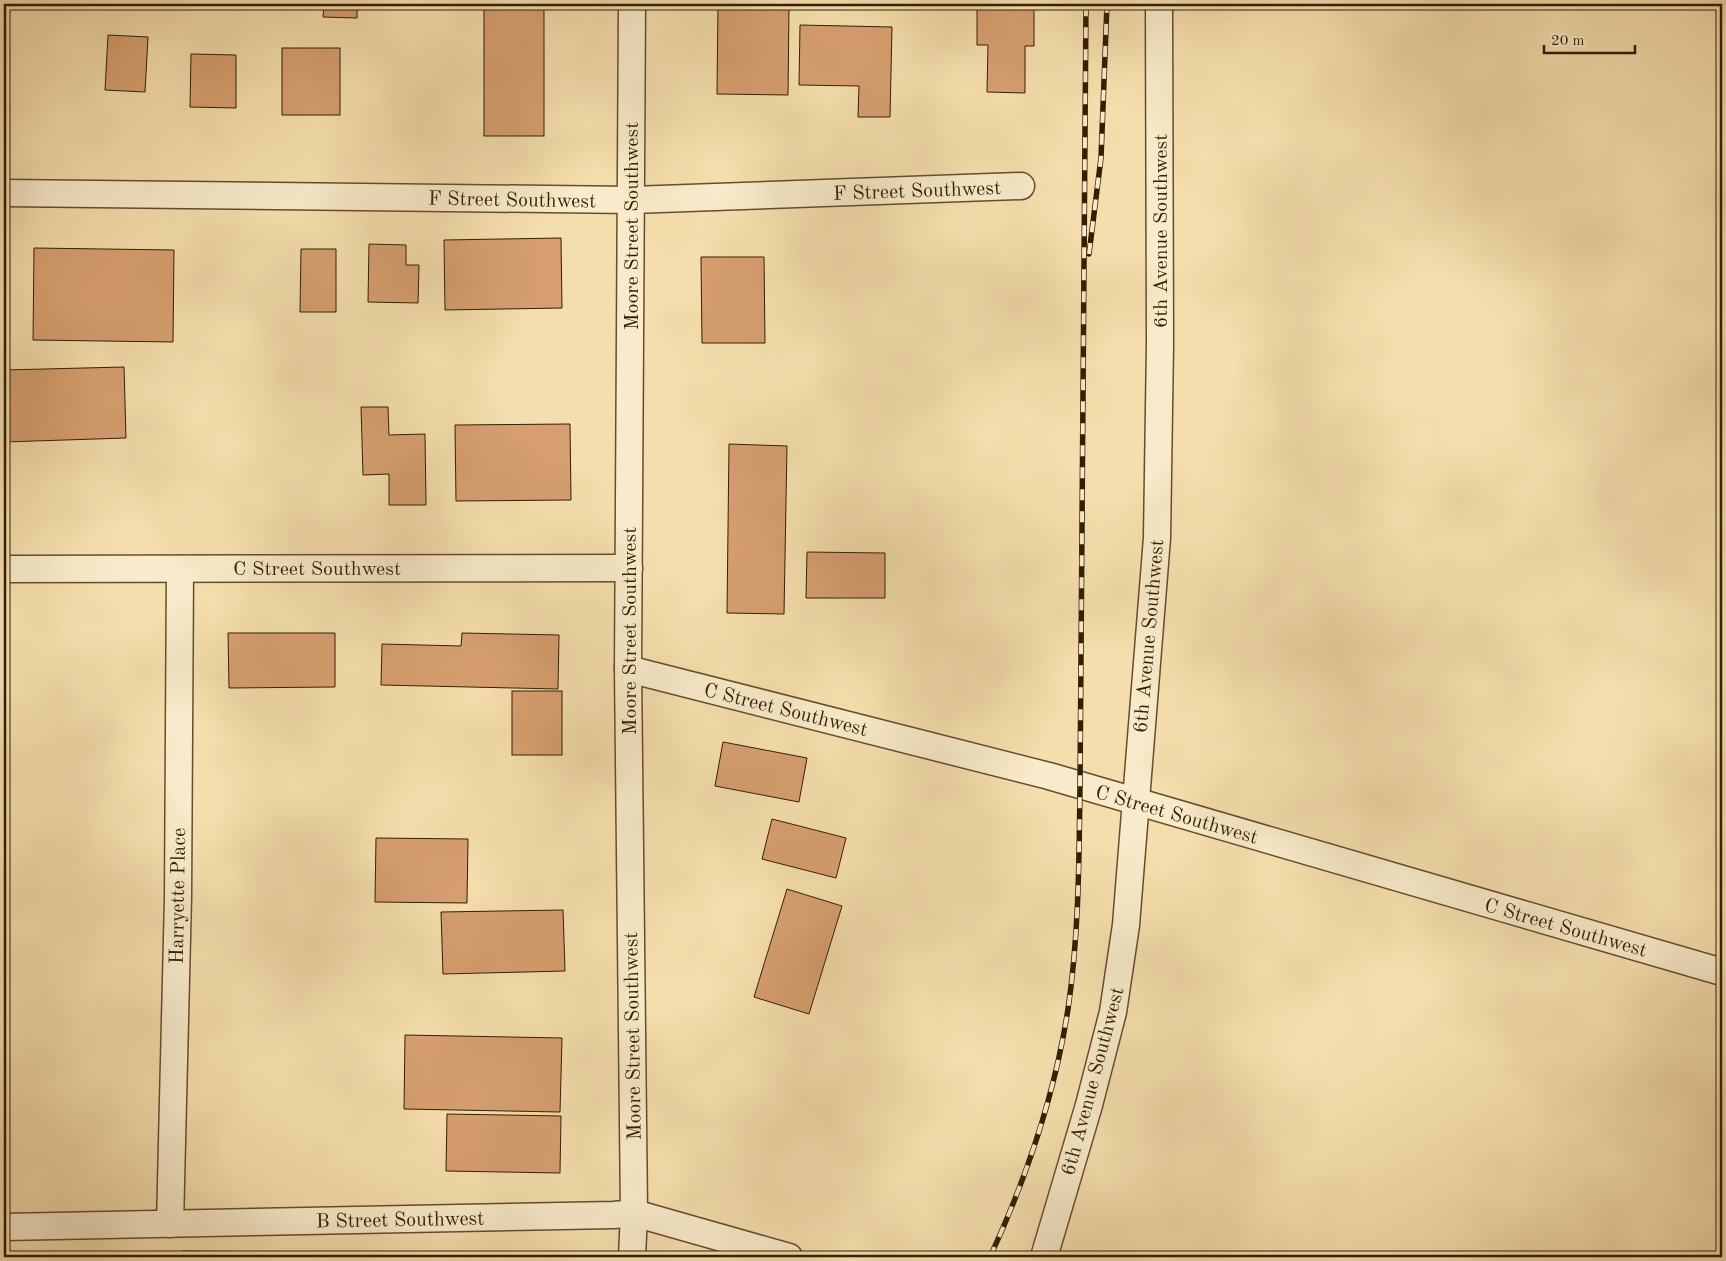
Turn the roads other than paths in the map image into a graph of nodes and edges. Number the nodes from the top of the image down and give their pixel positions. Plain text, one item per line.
1 (632, 4) edge
2 (1159, 4) edge
3 (1021, 186) dead end
4 (4, 193) edge
5 (632, 200) junction
6 (630, 568) junction
7 (4, 569) edge
8 (180, 569) junction
9 (628, 669) junction
10 (1135, 801) junction
11 (1722, 972) edge
12 (634, 1213) junction
13 (170, 1224) junction
14 (4, 1227) edge
15 (632, 1257) edge
16 (789, 1257) edge
17 (1044, 1257) edge

1 - 5 street, Moore Street Southwest
2 - 10 street, 6th Avenue Southwest
3 - 5 street, F Street Southwest
4 - 5 street, F Street Southwest
5 - 6 street, Moore Street Southwest
6 - 8 street, C Street Southwest
6 - 9 street, Moore Street Southwest
7 - 8 street, C Street Southwest
8 - 13 street, Harryette Place
9 - 10 street, C Street Southwest
9 - 12 street, Moore Street Southwest
10 - 11 street, C Street Southwest
10 - 17 street, 6th Avenue Southwest
12 - 13 street, B Street Southwest
12 - 15 street, Moore Street Southwest
12 - 16 street, B Street Southwest
13 - 14 street, B Street Southwest

